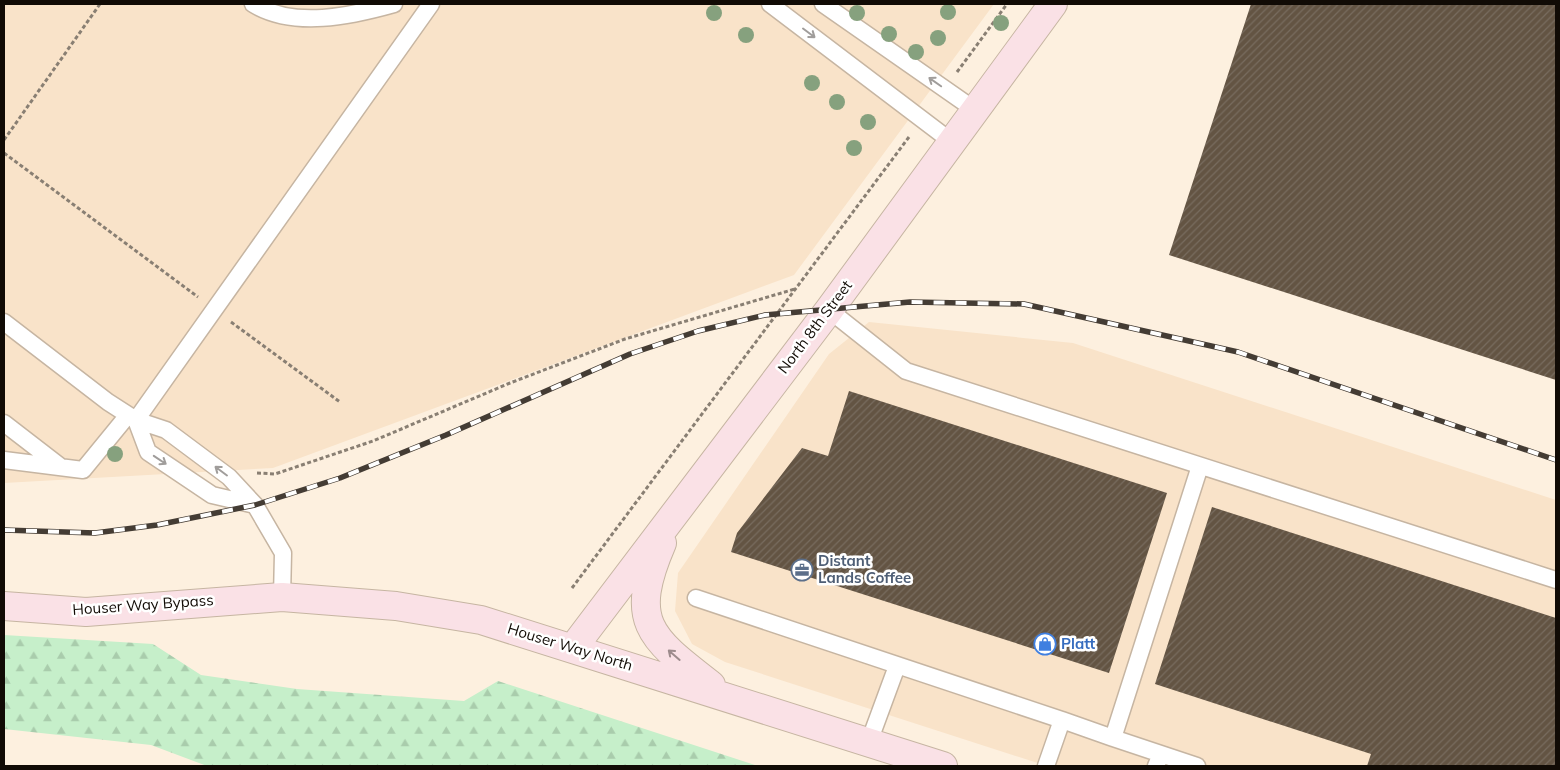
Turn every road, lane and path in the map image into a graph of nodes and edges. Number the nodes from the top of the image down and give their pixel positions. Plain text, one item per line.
1 (100, 4) edge
2 (253, 4) edge
3 (394, 4) edge
4 (431, 4) edge
5 (770, 4) edge
6 (823, 4) edge
7 (1007, 4) edge
8 (1053, 4) edge
9 (944, 89) junction
10 (975, 110) junction
11 (922, 119) junction
12 (4, 140) edge
13 (952, 142) junction
14 (4, 153) edge
15 (795, 289) junction
16 (214, 309) junction
17 (828, 310) junction
18 (4, 322) edge
19 (340, 402) dead end
20 (132, 417) junction
21 (4, 423) edge
22 (4, 460) edge
23 (1200, 466) junction
24 (61, 467) junction
25 (257, 473) dead end
26 (255, 505) junction
27 (676, 512) junction
28 (1556, 580) edge
29 (572, 588) dead end
30 (282, 597) junction
31 (696, 598) dead end
32 (4, 606) edge
33 (573, 648) junction
34 (896, 666) junction
35 (726, 696) junction
36 (1062, 720) junction
37 (1113, 738) junction
38 (869, 742) junction
39 (1158, 760) edge
40 (943, 766) edge
41 (1046, 766) edge
42 (1197, 766) edge

1 - 12 path
2 - 3 lane
4 - 16 lane
5 -> 11 lane
9 -> 6 lane
7 - 9 path
8 - 10 street, North 8th Street
9 - 10 lane
10 - 13 street, North 8th Street
11 - 13 lane
11 - 15 path
13 - 17 street, North 8th Street
14 - 16 path
15 - 25 path
15 - 29 path
16 - 19 path
16 - 20 lane
17 - 23 lane
17 - 27 street, North 8th Street
18 - 20 lane
20 - 24 lane
26 -> 20 lane
20 -> 26 lane
21 - 24 lane
22 - 24 lane
23 - 28 lane
23 - 37 lane
26 - 30 lane
27 - 33 street, North 8th Street
35 -> 27 street
30 - 32 street, Houser Way Bypass
30 - 33 street, Houser Way North
31 - 34 lane
33 - 35 street, Houser Way North
34 - 36 lane
34 - 38 lane
35 - 38 street, Houser Way North
36 - 37 lane
36 - 41 lane
37 - 39 lane
38 - 40 street, Houser Way North
39 - 42 lane

